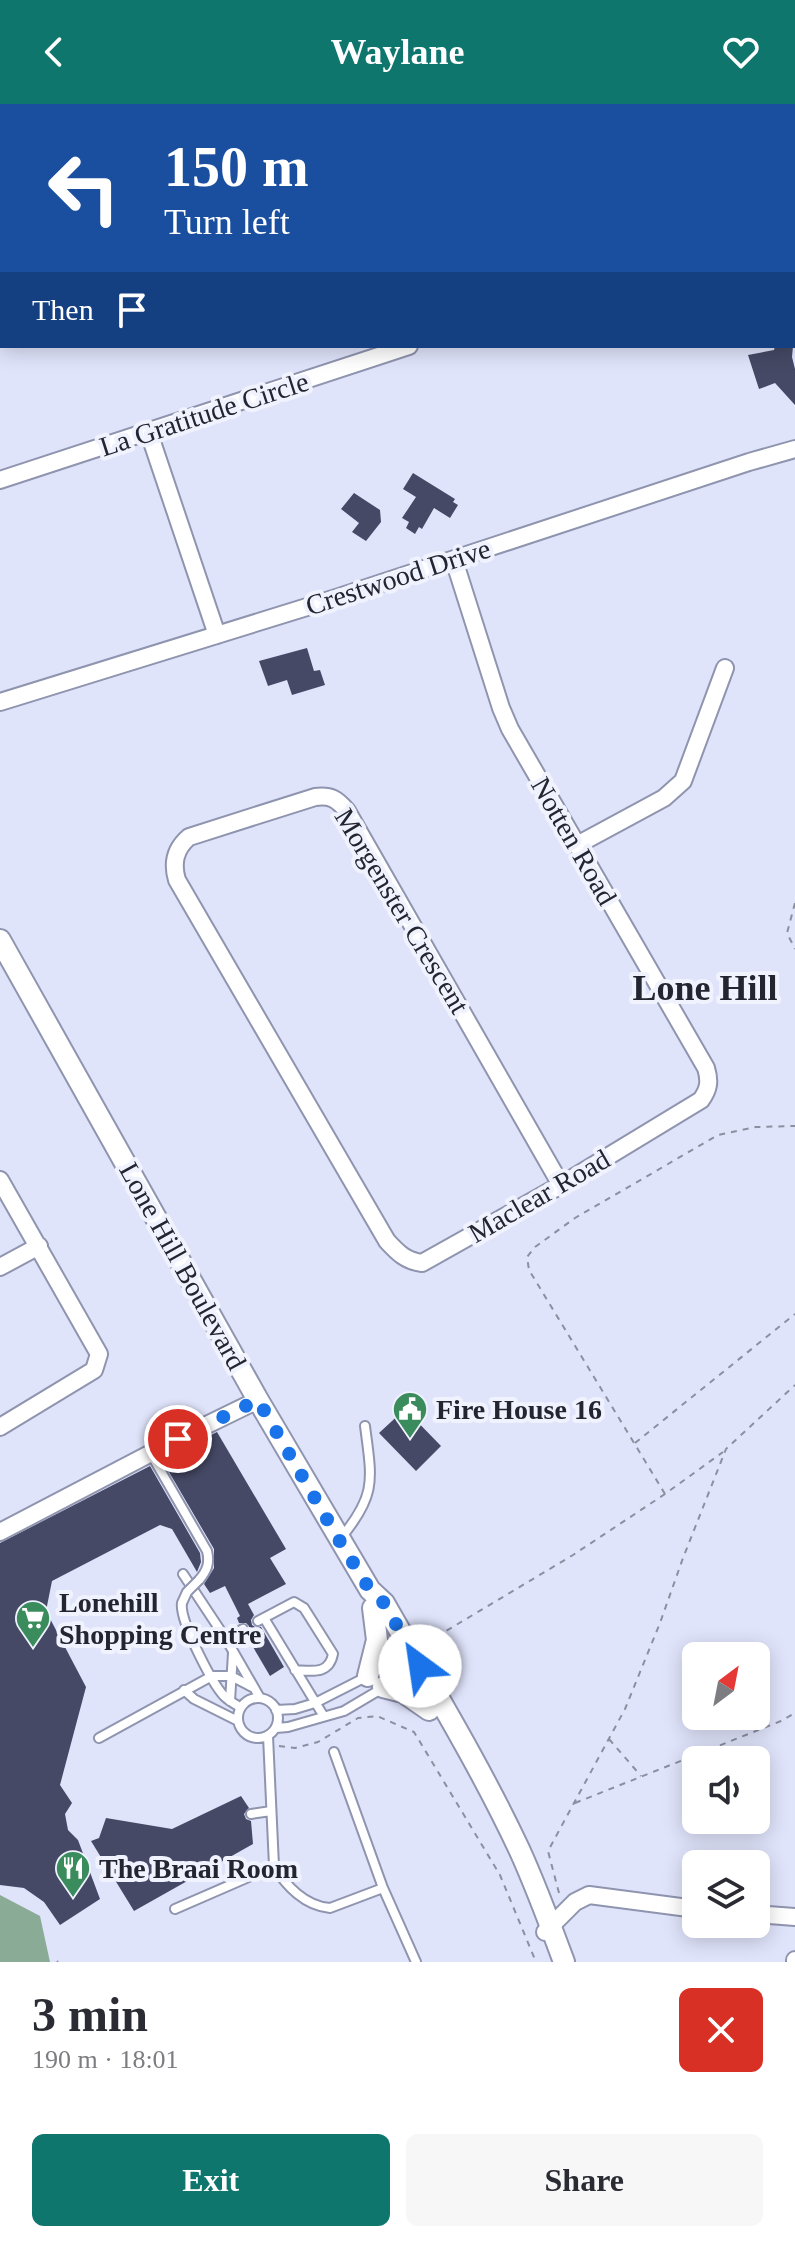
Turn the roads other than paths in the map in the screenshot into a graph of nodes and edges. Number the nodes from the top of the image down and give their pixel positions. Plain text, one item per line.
1 (403, 348) edge
2 (149, 433) junction
3 (795, 449) edge
4 (0, 480) edge
5 (454, 560) junction
6 (217, 635) junction
7 (725, 668) dead end
8 (0, 702) edge
9 (577, 845) junction
10 (0, 940) edge
11 (693, 1107) joint
12 (0, 1180) edge
13 (561, 1185) junction
14 (387, 1241) joint
15 (39, 1246) junction
16 (0, 1267) edge
17 (258, 1400) junction
18 (365, 1426) dead end
19 (0, 1427) edge
20 (151, 1453) junction
21 (0, 1532) edge
22 (339, 1540) junction
23 (183, 1574) dead end
24 (371, 1599) junction
25 (243, 1629) dead end
26 (226, 1639) junction
27 (233, 1652) junction
28 (410, 1662) junction
29 (295, 1670) junction
30 (212, 1676) junction
31 (231, 1676) junction
32 (376, 1682) junction
33 (254, 1688) junction
34 (184, 1690) junction
35 (260, 1698) junction
36 (230, 1701) junction
37 (315, 1703) junction
38 (240, 1707) junction
39 (276, 1710) junction
40 (429, 1710) junction
41 (323, 1715) junction
42 (238, 1721) junction
43 (276, 1728) junction
44 (99, 1738) dead end
45 (268, 1740) junction
46 (334, 1752) dead end
47 (271, 1811) junction
48 (251, 1814) dead end
49 (274, 1866) junction
50 (383, 1888) junction
51 (682, 1907) edge
52 (175, 1909) dead end
53 (770, 1915) edge
54 (795, 1917) edge
55 (553, 1924) junction
56 (416, 1962) edge
57 (554, 1962) edge
58 (564, 1962) edge

1 - 2 street, La Gratitude Circle
2 - 4 street, La Gratitude Circle
2 - 6 street
3 - 5 street, Crestwood Drive
5 - 6 street, Crestwood Drive
5 - 9 street, Notten Road
6 - 8 street, Crestwood Drive
7 - 9 street
9 - 11 street, Notten Road
10 - 17 street, Lone Hill Boulevard
11 - 13 street, Maclear Road
12 - 15 street
13 - 14 street, Maclear Road
13 - 14 street, Morgenster Crescent
15 - 16 street
15 - 19 street
17 - 20 street
17 - 22 street, Lone Hill Boulevard
18 - 22 lane
20 - 21 street
20 - 30 lane, bridge
22 - 24 street, Lone Hill Boulevard
23 - 26 lane
24 - 28 street, Lone Hill Boulevard
24 - 32 street
25 - 26 lane
26 - 27 lane
27 - 31 lane
27 - 33 lane
28 - 32 lane
28 - 32 lane
28 - 40 street, Lone Hill Boulevard
28 - 55 street, Lone Hill Boulevard
29 - 29 lane
29 - 37 lane
30 - 31 lane
30 - 34 lane
30 - 36 lane
31 - 33 lane
31 - 36 lane
32 - 37 lane
32 - 40 street
32 - 41 lane
33 - 35 lane
34 - 42 lane
34 - 44 lane
35 - 38 lane
35 - 39 lane
36 - 38 lane
37 - 39 lane
37 - 41 lane
38 - 42 lane
39 - 43 lane
40 - 55 street, Lone Hill Boulevard
41 - 43 lane
42 - 45 lane
43 - 45 lane
45 - 47 lane
46 - 50 lane
47 - 48 lane
47 - 49 lane
49 - 50 lane
49 - 52 lane
50 - 56 lane
51 - 55 street
53 - 54 street
55 - 57 street, Lone Hill Boulevard
55 - 58 street, Lone Hill Boulevard

